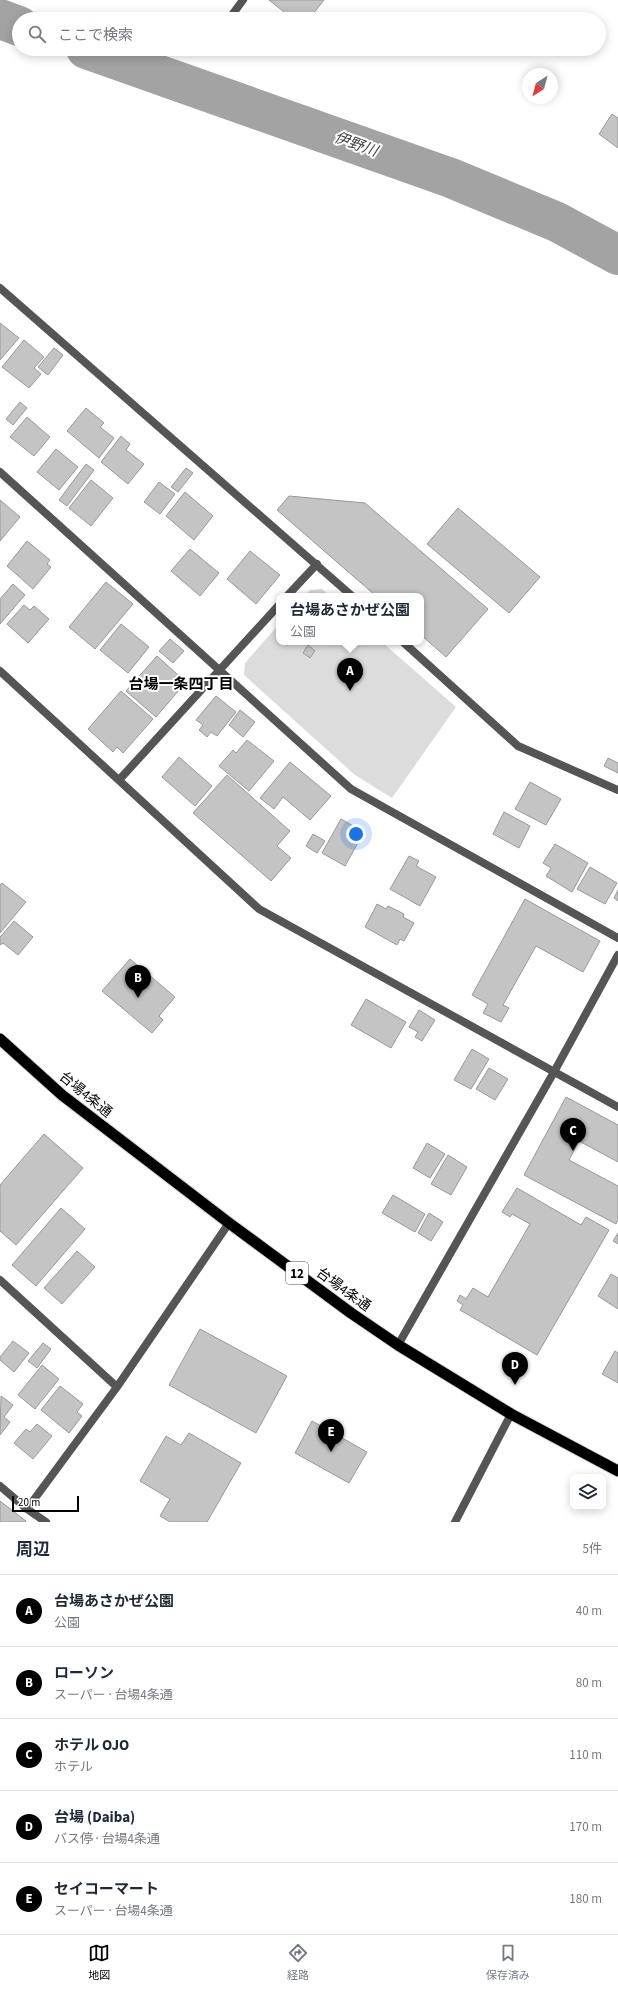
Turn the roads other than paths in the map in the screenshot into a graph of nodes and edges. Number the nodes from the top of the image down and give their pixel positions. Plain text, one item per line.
1 (243, 0) edge
2 (234, 12) edge
3 (0, 288) edge
4 (0, 472) edge
5 (317, 564) junction
6 (290, 593) edge
7 (349, 593) edge
8 (276, 608) edge
9 (406, 645) edge
10 (218, 670) junction
11 (0, 671) edge
12 (119, 780) junction
13 (618, 790) edge
14 (618, 938) edge
15 (618, 955) edge
16 (0, 1039) edge
17 (554, 1072) junction
18 (618, 1107) edge
19 (229, 1223) junction
20 (0, 1280) edge
21 (398, 1345) junction
22 (117, 1387) junction
23 (511, 1414) junction
24 (618, 1471) edge
25 (0, 1486) edge
26 (27, 1509) junction
27 (46, 1522) edge
28 (455, 1522) edge

1 - 2 street
3 - 5 street
4 - 10 street
5 - 6 street
5 - 7 street
8 - 10 street
9 - 13 street
10 - 12 street
10 - 14 street
11 - 12 street
12 - 17 street
15 - 17 street
16 - 19 highway, 台場4条通 / 12
17 - 18 street
17 - 21 street
19 - 21 highway, 台場4条通 / 12
19 - 22 street
20 - 22 street
21 - 23 highway, 台場4条通 / 12
22 - 26 street
23 - 24 highway, 台場4条通 / 12
23 - 28 street
25 - 26 street
26 - 27 street

